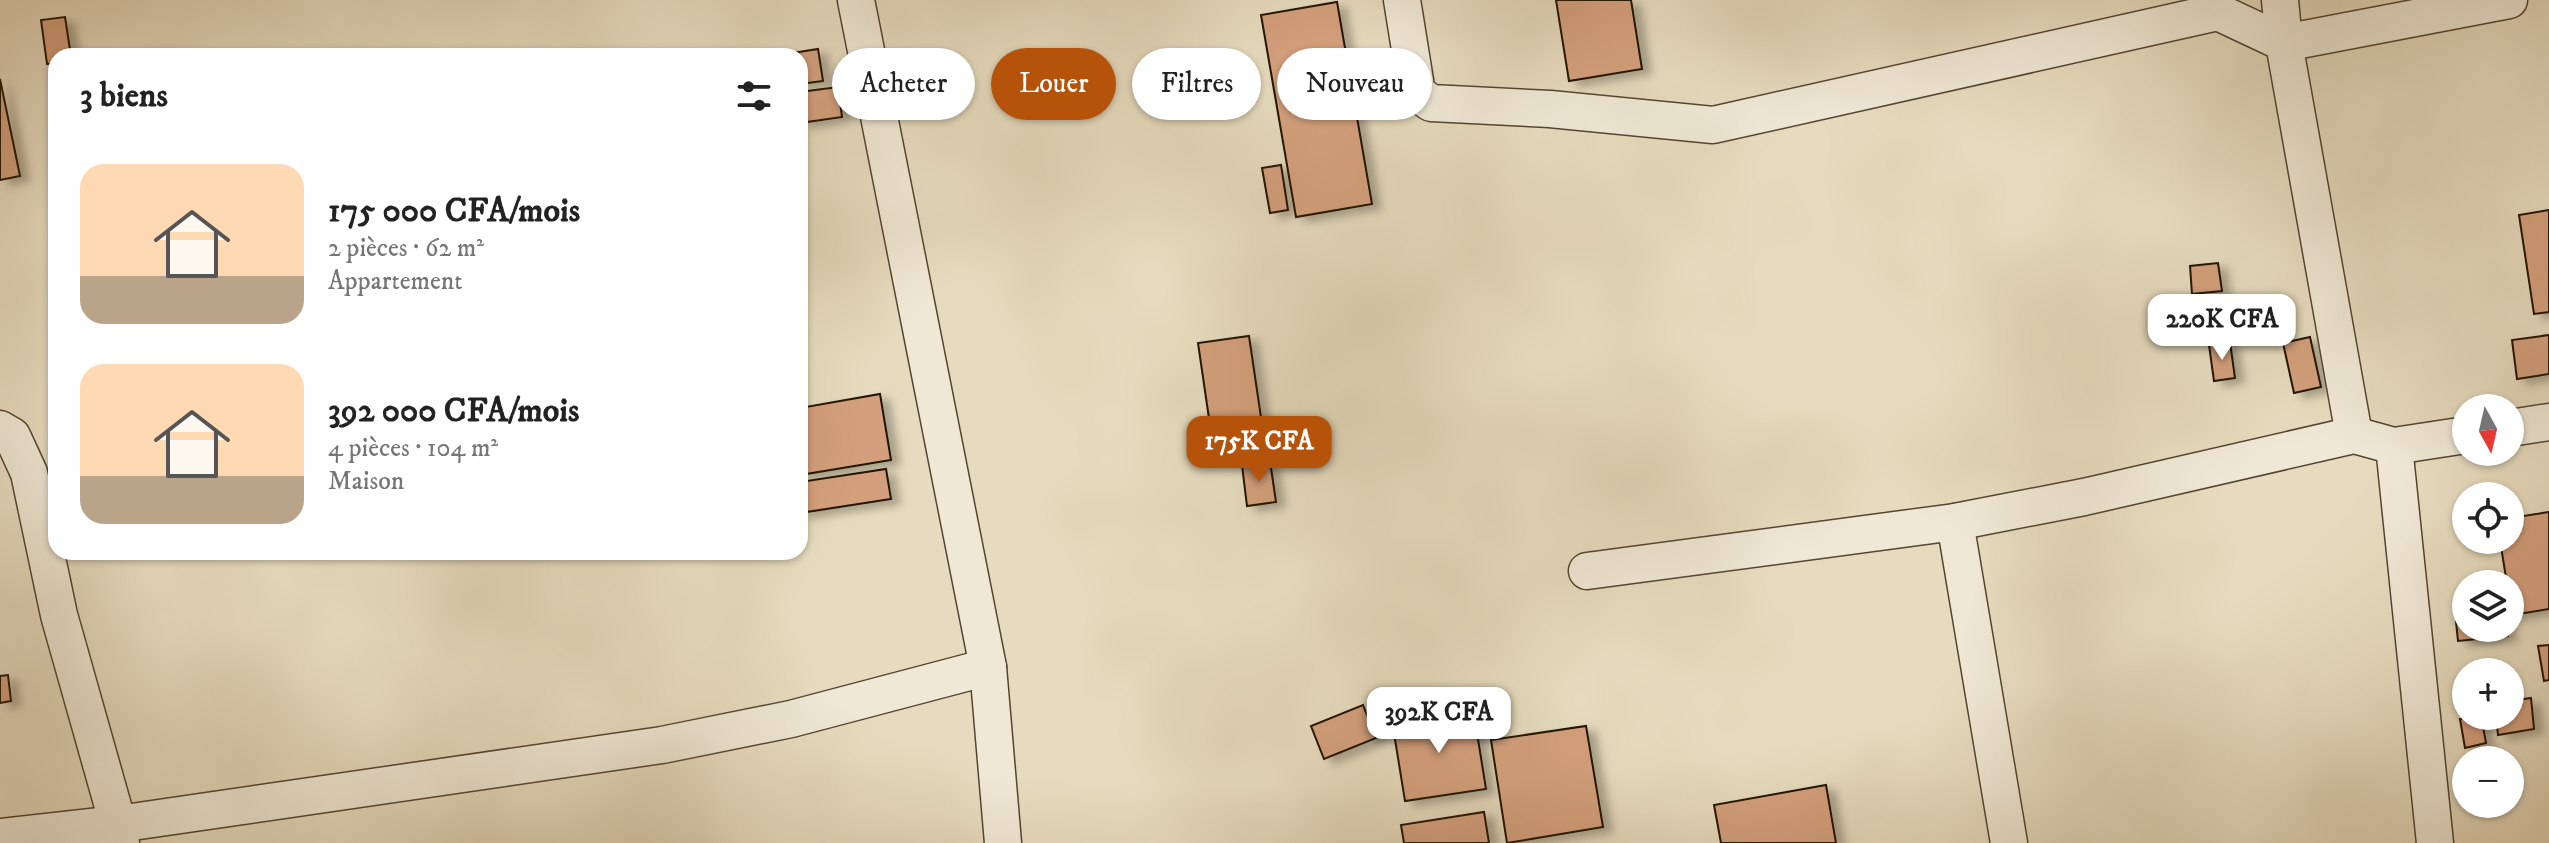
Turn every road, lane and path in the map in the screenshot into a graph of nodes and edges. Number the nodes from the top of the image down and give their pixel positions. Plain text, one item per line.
1 (856, 0) edge
2 (1402, 0) edge
3 (2280, 0) edge
4 (2509, 0) edge
5 (2284, 43) junction
6 (2549, 422) edge
7 (2524, 426) edge
8 (0, 429) edge
9 (2354, 435) junction
10 (2452, 437) edge
11 (2394, 446) junction
12 (1955, 522) junction
13 (1587, 571) dead end
14 (988, 667) junction
15 (120, 833) edge
16 (0, 837) edge
17 (1003, 843) edge
18 (2009, 843) edge
19 (2435, 843) edge

1 - 14 street
2 - 5 street
3 - 5 street
4 - 5 street
5 - 9 street
6 - 7 street
8 - 15 street
9 - 11 street
9 - 12 street
10 - 11 street
11 - 19 street
12 - 13 street
12 - 18 street
14 - 15 street
14 - 17 street
15 - 16 street

